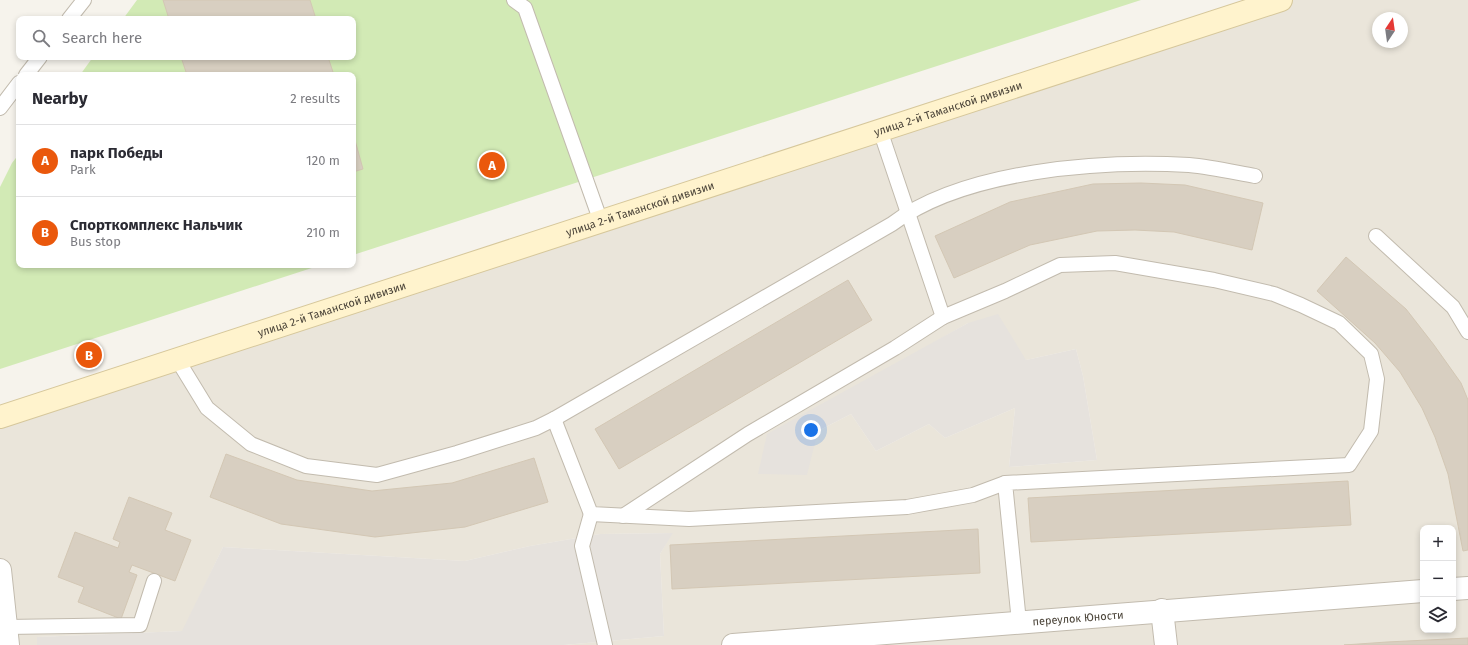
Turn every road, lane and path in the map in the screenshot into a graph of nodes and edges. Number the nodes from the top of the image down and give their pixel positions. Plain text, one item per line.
1 (84, 0) edge
2 (514, 0) edge
3 (1281, 0) edge
4 (71, 16) edge
5 (38, 60) edge
6 (28, 72) edge
7 (16, 87) edge
8 (0, 108) edge
9 (880, 130) junction
10 (1255, 176) dead end
11 (908, 212) junction
12 (601, 222) junction
13 (1376, 236) dead end
14 (943, 317) junction
15 (1468, 332) edge
16 (177, 359) junction
17 (0, 417) edge
18 (554, 419) junction
19 (1006, 483) junction
20 (591, 514) junction
21 (623, 516) junction
22 (0, 570) edge
23 (154, 581) dead end
24 (1468, 588) edge
25 (1456, 589) edge
26 (1420, 591) edge
27 (1162, 610) junction
28 (1019, 622) junction
29 (7, 636) edge
30 (605, 645) edge
31 (733, 645) edge
32 (1166, 645) edge

1 - 4 lane
2 - 12 lane
3 - 9 main road, улица 2-й Таманской дивизии
5 - 6 lane
7 - 8 lane
9 - 11 lane
9 - 12 main road, улица 2-й Таманской дивизии
10 - 11 lane
11 - 14 lane
11 - 18 lane
12 - 16 main road, улица 2-й Таманской дивизии
13 - 15 lane
14 - 19 lane
14 - 21 lane
16 - 17 main road, улица 2-й Таманской дивизии
16 - 18 lane
18 - 20 lane
19 - 21 lane
19 - 28 lane
20 - 21 lane
20 - 30 lane
22 - 29 street
23 - 29 lane
24 - 25 street
26 - 27 street, переулок Юности
27 - 28 street, переулок Юности
27 - 32 street
28 - 31 street, переулок Юности

